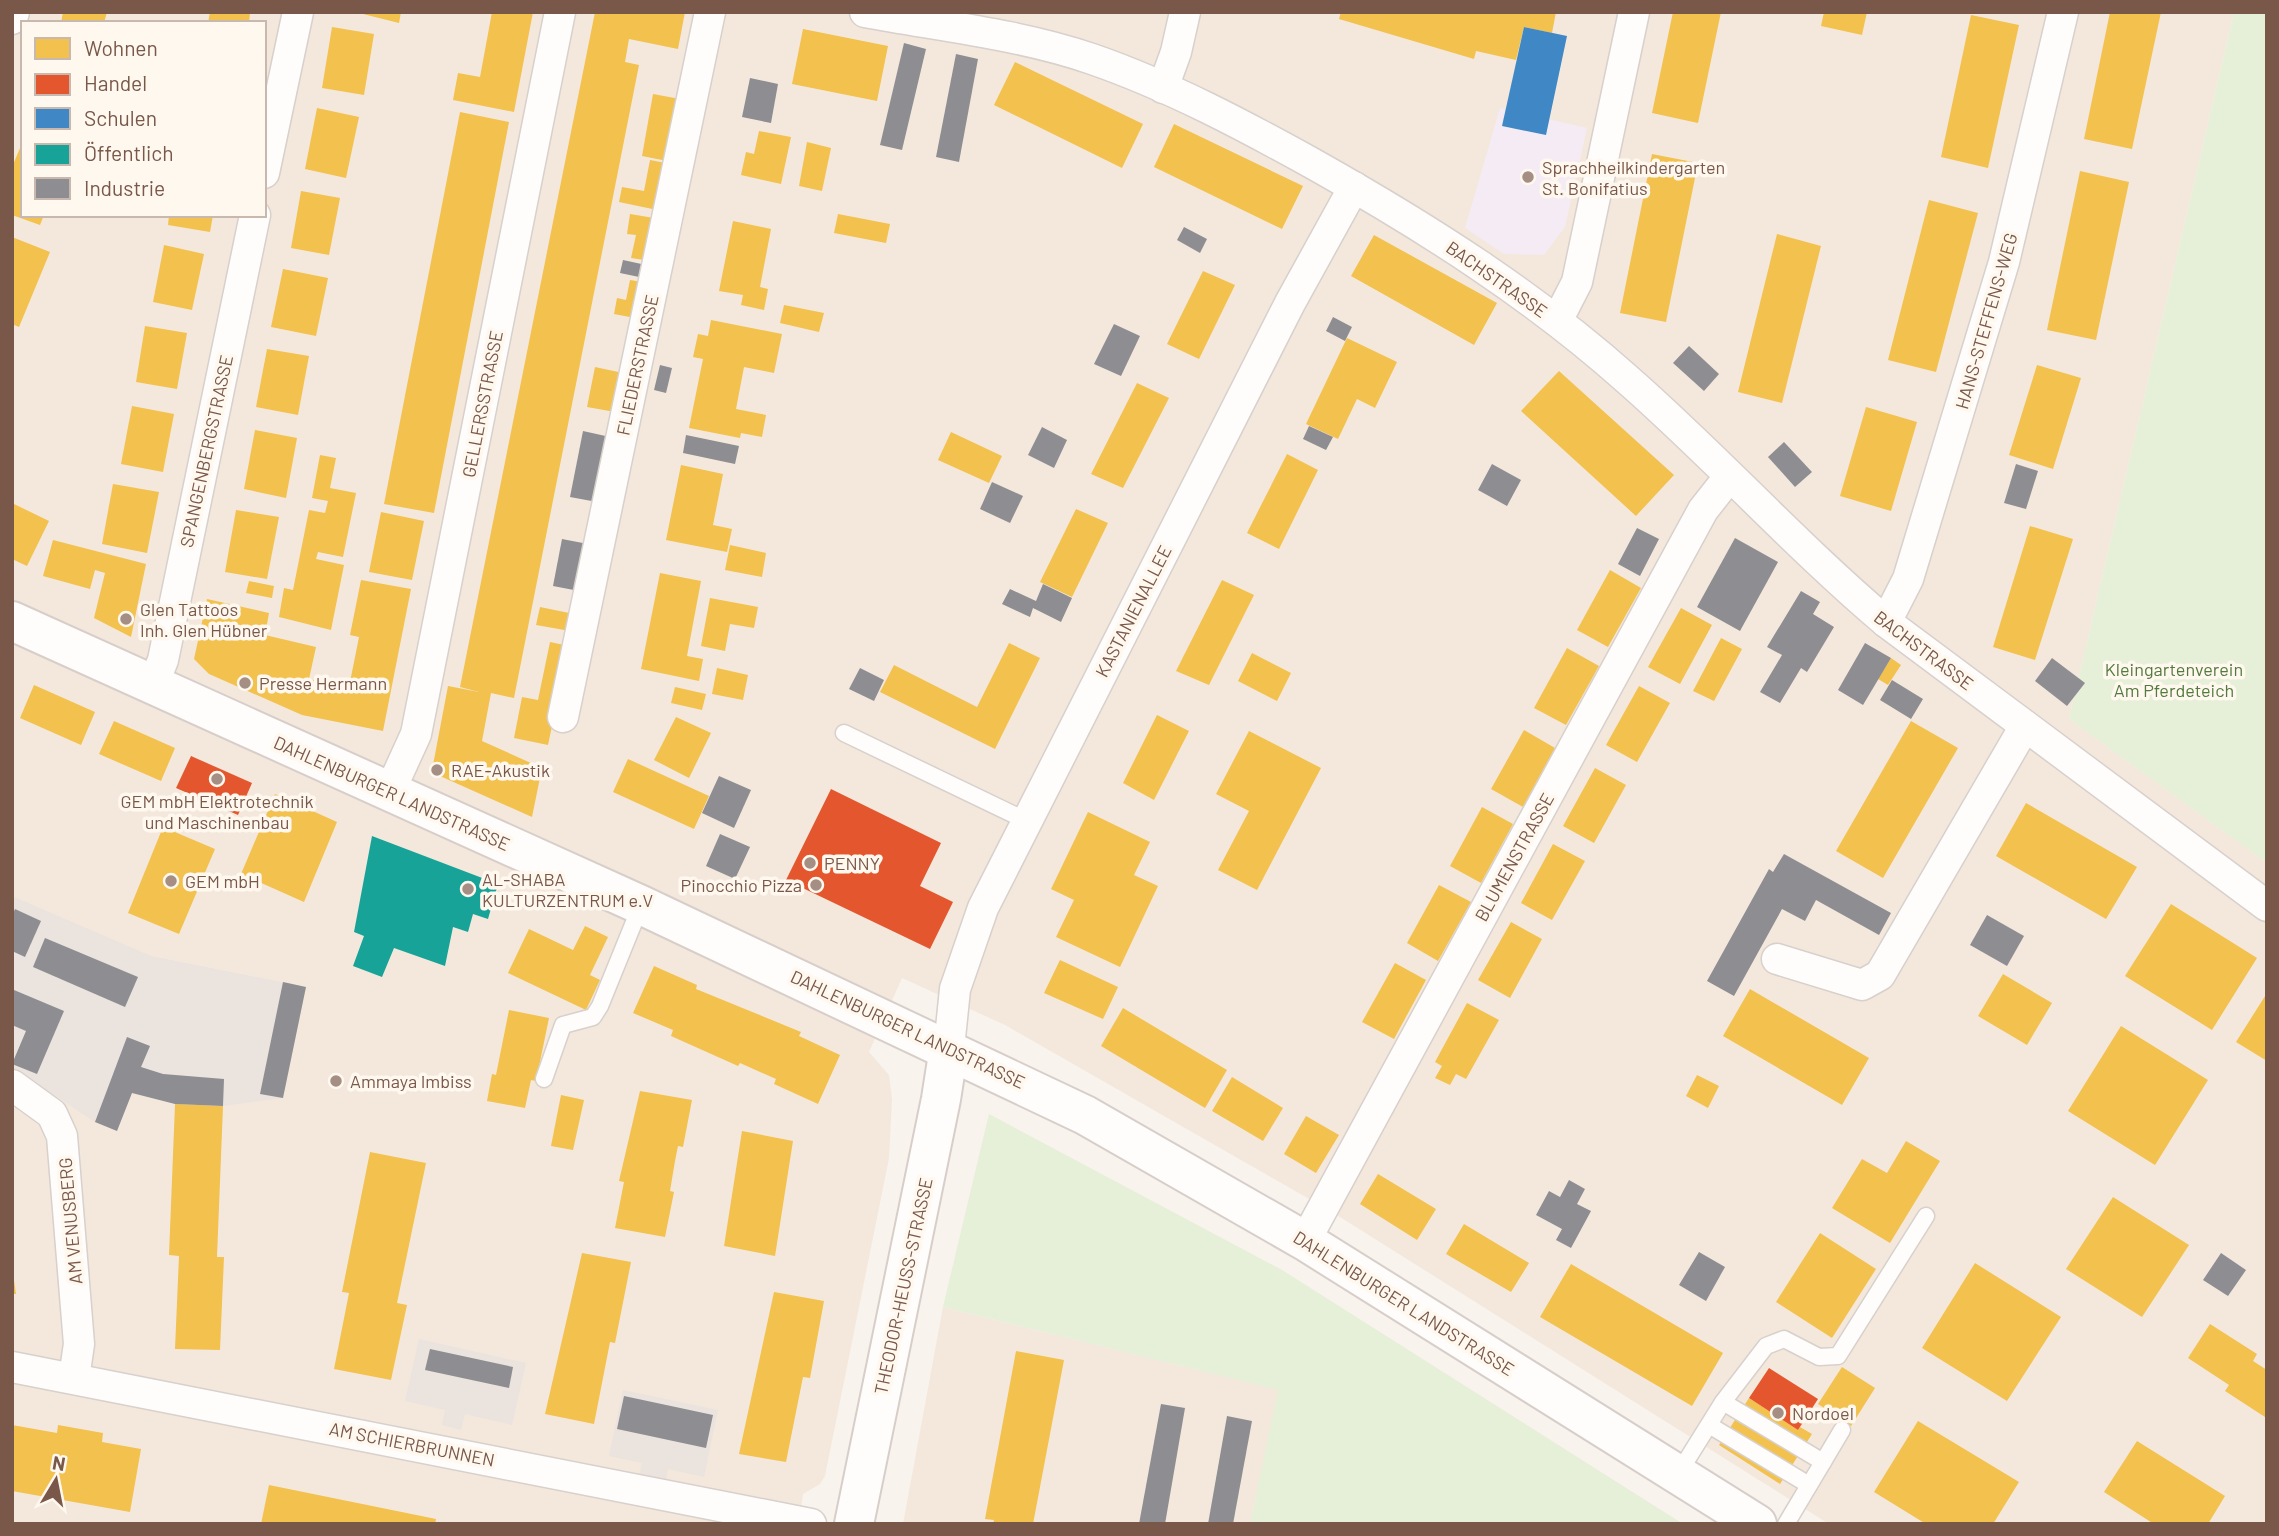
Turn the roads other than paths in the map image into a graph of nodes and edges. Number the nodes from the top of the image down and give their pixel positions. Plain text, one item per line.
1 (14, 12) edge
2 (298, 12) edge
3 (559, 12) edge
4 (710, 12) edge
5 (866, 12) edge
6 (1185, 12) edge
7 (1634, 12) edge
8 (2063, 12) edge
9 (12, 19) edge
10 (1163, 88) junction
11 (266, 164) edge
12 (1354, 187) junction
13 (255, 217) edge
14 (1557, 321) junction
15 (1729, 477) junction
16 (12, 621) edge
17 (1886, 622) junction
18 (153, 685) junction
19 (563, 717) dead end
20 (2025, 726) junction
21 (844, 733) dead end
22 (390, 792) junction
23 (1027, 821) junction
24 (641, 905) junction
25 (2267, 906) edge
26 (1777, 958) dead end
27 (948, 1048) junction
28 (544, 1079) dead end
29 (12, 1085) edge
30 (1926, 1216) dead end
31 (1305, 1241) junction
32 (12, 1367) edge
33 (74, 1378) junction
34 (1723, 1402) junction
35 (1709, 1425) junction
36 (1842, 1430) dead end
37 (1823, 1462) junction
38 (1678, 1474) junction
39 (1809, 1485) junction
40 (811, 1524) edge
41 (854, 1524) edge
42 (1757, 1524) edge
43 (1786, 1524) edge

1 - 9 street
2 - 11 street
3 - 22 street, GELLERSSTRASSE
4 - 19 street, FLIEDERSTRASSE
5 - 10 street, BACHSTRASSE
6 - 10 street
7 - 14 street
8 - 17 street, HANS-STEFFENS-WEG
10 - 12 street, BACHSTRASSE
12 - 14 street, BACHSTRASSE
12 - 23 street, KASTANIENALLEE
13 - 18 street, SPANGENBERGSTRASSE
14 - 15 street, BACHSTRASSE
15 - 17 street, BACHSTRASSE
15 - 31 street, BLUMENSTRASSE
16 - 18 main road, DAHLENBURGER LANDSTRASSE
17 - 20 street, BACHSTRASSE
18 - 22 main road, DAHLENBURGER LANDSTRASSE
20 - 25 street, BACHSTRASSE
20 - 26 street
21 - 23 lane
22 - 24 main road, DAHLENBURGER LANDSTRASSE
23 - 27 street, KASTANIENALLEE
24 - 27 main road, DAHLENBURGER LANDSTRASSE
24 - 28 lane
27 - 31 main road, DAHLENBURGER LANDSTRASSE
27 - 41 main road, THEODOR-HEUSS-STRASSE
29 - 33 street, AM VENUSBERG
30 - 34 lane
31 - 38 main road, DAHLENBURGER LANDSTRASSE
32 - 33 street, AM SCHIERBRUNNEN
33 - 40 street, AM SCHIERBRUNNEN
34 - 35 lane
34 - 37 lane
35 - 38 lane
35 - 39 lane
36 - 37 lane
37 - 39 lane
38 - 42 main road, DAHLENBURGER LANDSTRASSE
39 - 43 lane

